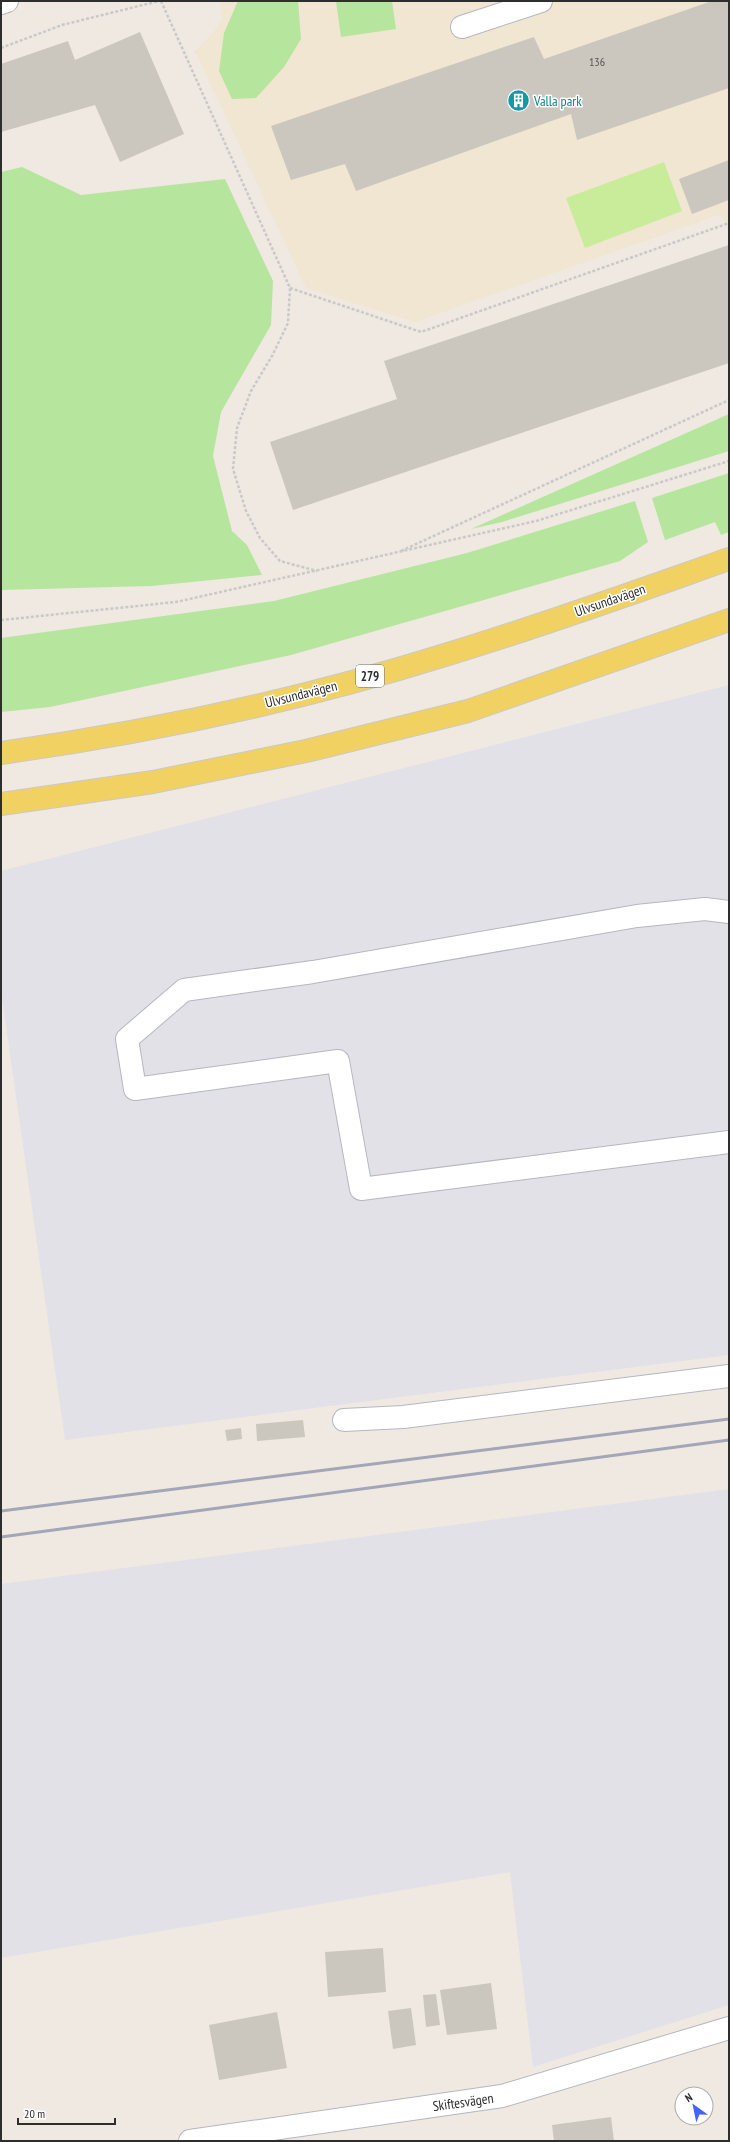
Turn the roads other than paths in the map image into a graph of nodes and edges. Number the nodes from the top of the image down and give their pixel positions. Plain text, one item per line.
1 (7, 1) edge
2 (541, 1) edge
3 (1, 3) edge
4 (462, 27) dead end
5 (729, 559) edge
6 (729, 620) edge
7 (1, 753) edge
8 (1, 804) edge
9 (729, 912) edge
10 (729, 1142) edge
11 (729, 1376) edge
12 (344, 1420) dead end
13 (729, 2028) edge
14 (190, 2141) edge

1 - 3 street
2 - 4 street
5 - 7 main road, Ulvsundavägen / 279
6 - 8 main road
9 - 10 street
11 - 12 street
13 - 14 street, Skiftesvägen

